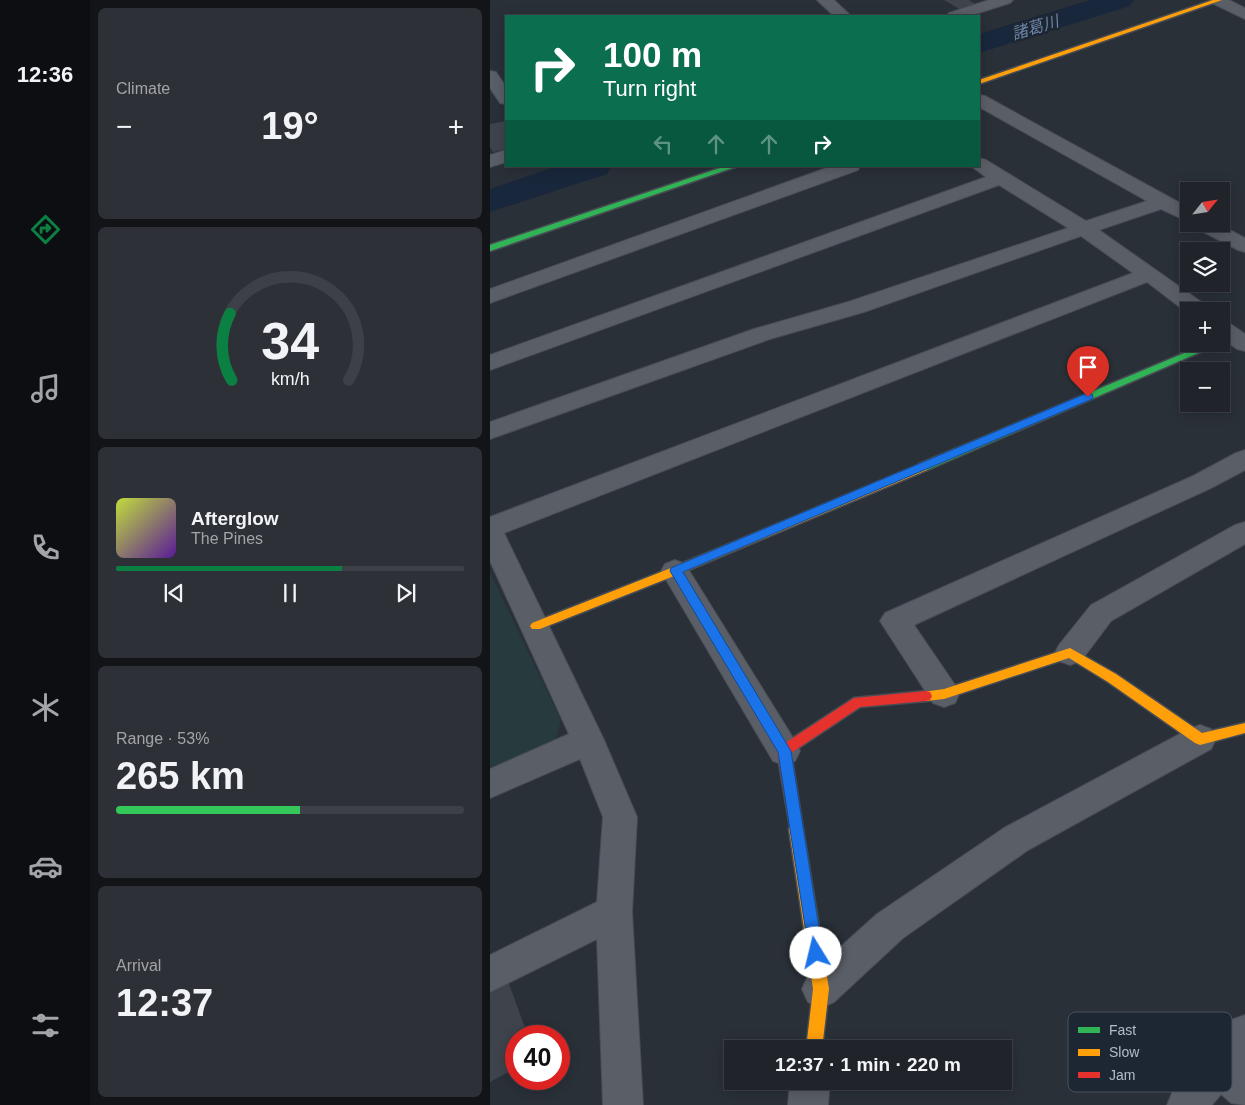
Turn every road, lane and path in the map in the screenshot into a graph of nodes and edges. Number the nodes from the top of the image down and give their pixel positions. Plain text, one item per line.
1 (825, 0) edge
2 (1005, 0) edge
3 (1218, 0) edge
4 (1245, 14) edge
5 (842, 15) edge
6 (957, 15) edge
7 (490, 76) edge
8 (980, 82) edge
9 (505, 98) edge
10 (980, 101) edge
11 (505, 156) edge
12 (490, 161) edge
13 (980, 165) edge
14 (731, 167) edge
15 (847, 167) edge
16 (1000, 178) junction
17 (1162, 202) junction
18 (1180, 211) edge
19 (1084, 229) junction
20 (1218, 232) edge
21 (1245, 246) edge
22 (490, 248) edge
23 (1149, 274) junction
24 (490, 296) edge
25 (1188, 302) edge
26 (1194, 352) edge
27 (490, 363) edge
28 (490, 431) edge
29 (1245, 459) edge
30 (490, 530) edge
31 (1245, 532) edge
32 (676, 571) junction
33 (536, 626) junction
34 (1070, 653) junction
35 (944, 694) junction
36 (1245, 728) edge
37 (1200, 739) junction
38 (588, 740) junction
39 (784, 751) junction
40 (490, 784) edge
41 (614, 912) junction
42 (490, 974) edge
43 (821, 990) junction
44 (1245, 1034) edge
45 (815, 1040) edge
46 (1232, 1077) edge
47 (809, 1090) edge
48 (1208, 1092) edge
49 (623, 1105) edge
50 (808, 1105) edge
51 (1187, 1105) edge

1 - 5 street
2 - 6 street
3 - 4 street
3 - 8 street
7 - 9 street
10 - 17 street
11 - 12 street
13 - 16 street
14 - 22 street
15 - 24 street
16 - 19 street
16 - 27 street
17 - 18 street
17 - 19 street
19 - 23 street
19 - 28 street
20 - 21 street
23 - 25 street
23 - 30 street
26 - 32 street
29 - 35 street
30 - 33 street
31 - 34 street
32 - 33 street
32 - 39 street
33 - 38 street
34 - 35 street
34 - 37 street
35 - 39 street
36 - 37 street
37 - 43 street
38 - 40 street
38 - 41 street
39 - 43 street
41 - 42 street
41 - 49 street
43 - 45 street
44 - 46 street
47 - 50 street
48 - 51 street

